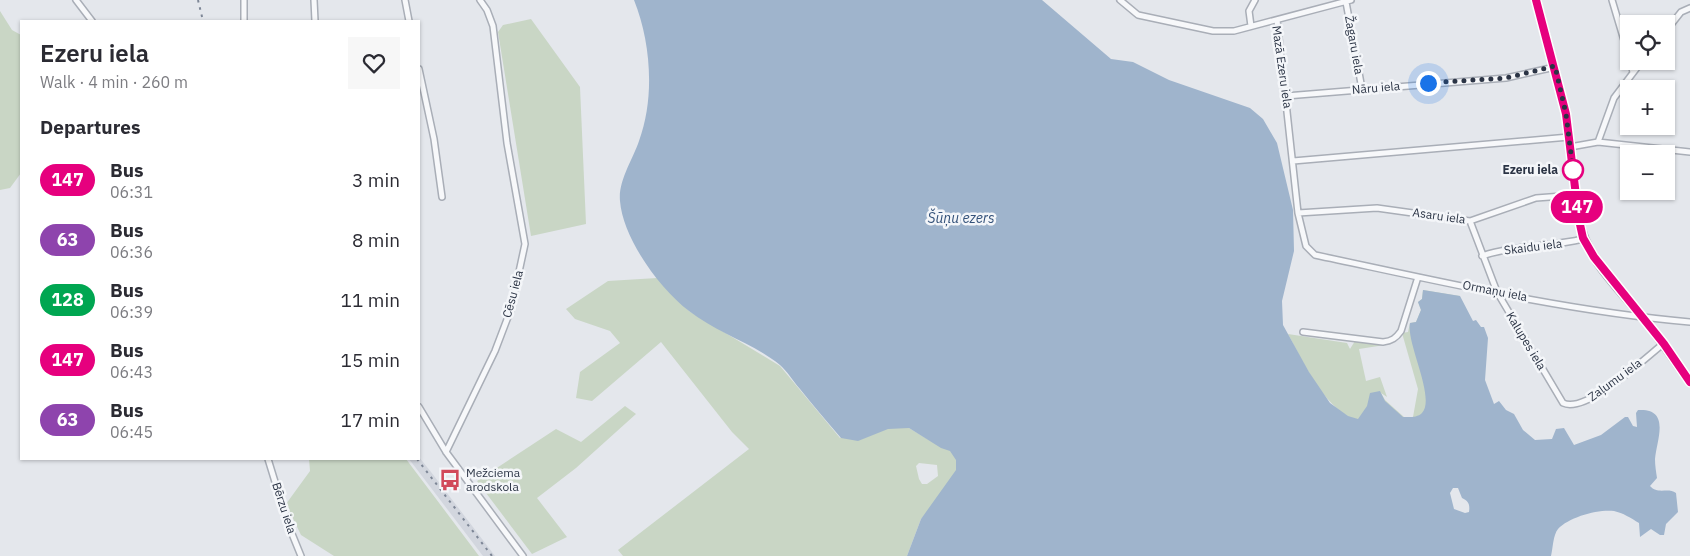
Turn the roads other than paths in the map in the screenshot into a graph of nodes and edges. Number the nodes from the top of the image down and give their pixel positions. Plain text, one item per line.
1 (76, 0) edge
2 (244, 0) edge
3 (314, 0) edge
4 (405, 0) edge
5 (480, 0) edge
6 (1120, 0) edge
7 (1255, 0) edge
8 (1536, 0) edge
9 (1612, 0) edge
10 (1349, 1) edge
11 (1690, 8) edge
12 (91, 20) edge
13 (244, 20) edge
14 (315, 20) edge
15 (408, 20) edge
16 (1276, 20) junction
17 (1675, 20) edge
18 (1251, 26) junction
19 (1620, 27) edge
20 (1555, 66) junction
21 (1633, 72) edge
22 (420, 74) edge
23 (1362, 89) junction
24 (1286, 96) junction
25 (1569, 136) junction
26 (1598, 142) junction
27 (1570, 147) junction
28 (1690, 152) edge
29 (1293, 161) junction
30 (1576, 195) junction
31 (442, 197) dead end
32 (1298, 213) junction
33 (1470, 222) junction
34 (1583, 238) junction
35 (1306, 246) joint
36 (1482, 256) junction
37 (1418, 277) junction
38 (1497, 292) junction
39 (1644, 318) junction
40 (1690, 322) edge
41 (1303, 332) dead end
42 (1664, 344) junction
43 (1690, 382) edge
44 (1562, 403) joint
45 (420, 409) edge
46 (446, 452) junction
47 (268, 460) edge
48 (301, 556) edge
49 (524, 556) edge

1 - 12 street
2 - 13 street
3 - 14 street
4 - 15 street
5 - 46 street, Cēsu iela
6 - 18 street, Mazā Ezeru iela
7 - 18 street
8 - 20 street
9 - 19 street
10 - 16 street
10 - 23 street, Žagaru iela
11 - 17 street
16 - 18 street, Mazā Ezeru iela
16 - 24 street, Mazā Ezeru iela
20 - 23 street, Nāru iela
20 - 25 street
21 - 26 street
22 - 31 street
23 - 24 street, Nāru iela
24 - 29 street, Mazā Ezeru iela
25 - 27 street
25 - 29 street
26 - 27 street
26 - 28 street
27 - 30 street
29 - 32 street, Mazā Ezeru iela
30 - 33 street, Asaru iela
30 - 34 street
32 - 33 street, Asaru iela
32 - 35 street, Mazā Ezeru iela
33 - 36 street, Kalupes iela
34 - 36 street, Skaidu iela
34 - 39 street
35 - 37 street, Ormaņu iela
36 - 38 street, Kalupes iela
37 - 38 street, Ormaņu iela
37 - 41 street
38 - 39 street, Ormaņu iela
38 - 44 street, Kalupes iela
39 - 40 street, Ormaņu iela
39 - 42 street
42 - 43 street
42 - 44 street, Zaļumu iela
45 - 46 street
46 - 49 street
47 - 48 street, Bērzu iela

